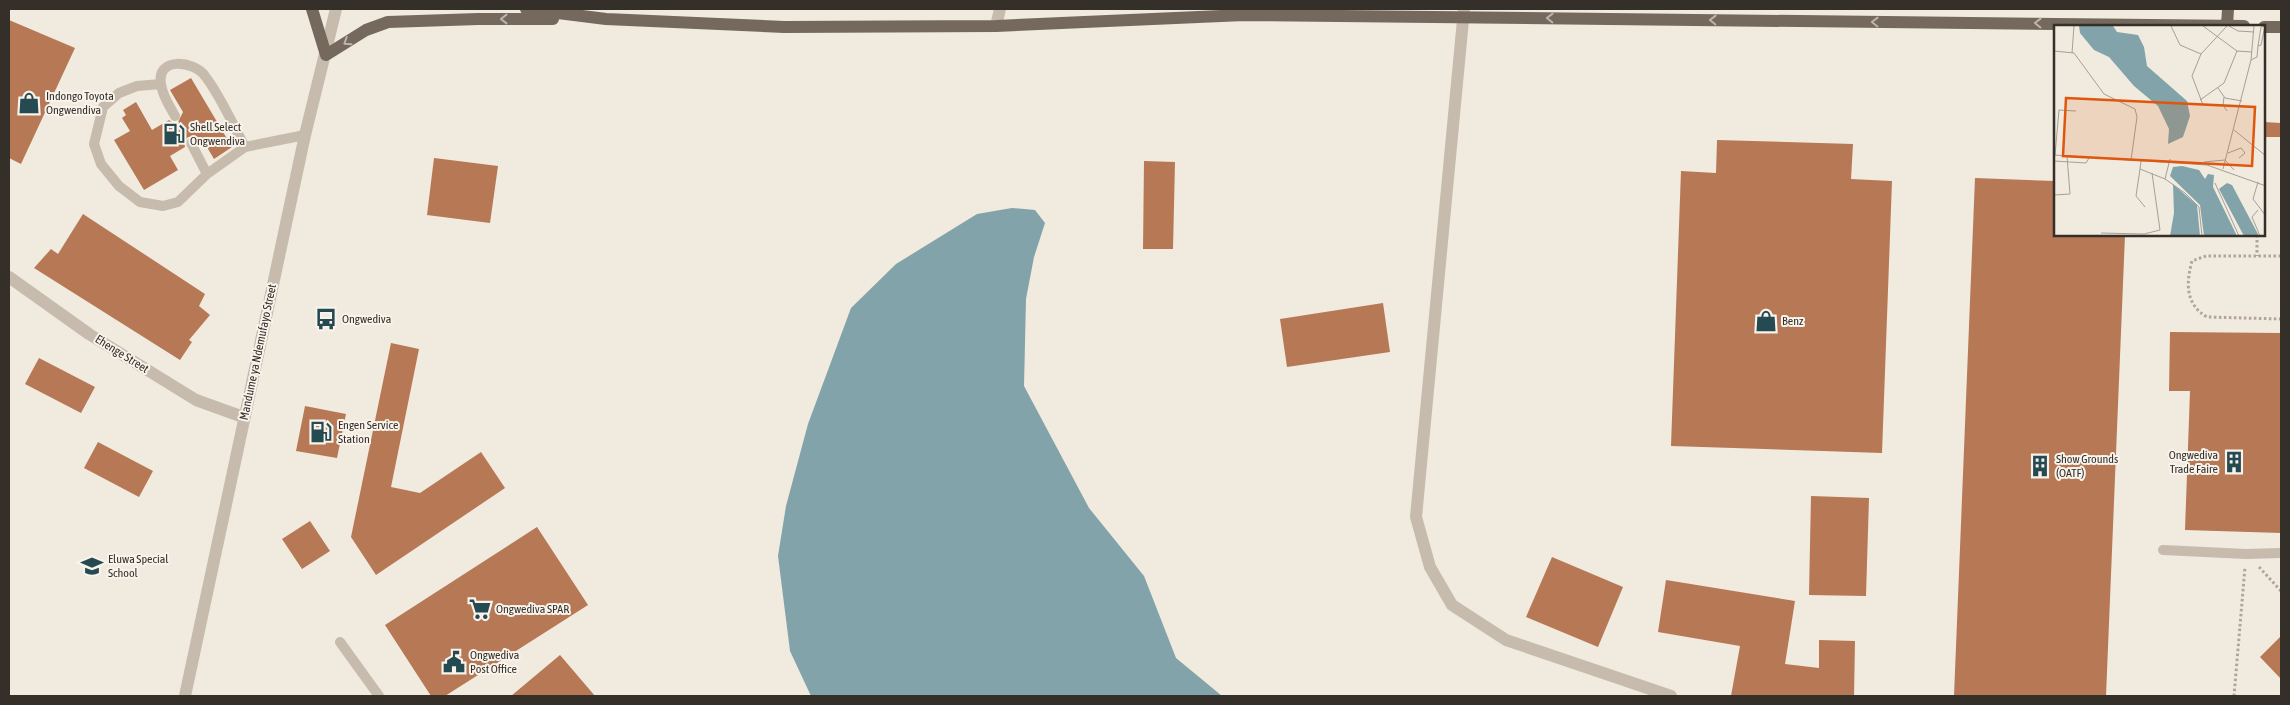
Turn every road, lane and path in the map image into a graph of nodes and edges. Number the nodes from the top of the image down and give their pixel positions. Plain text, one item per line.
1 (312, 9) edge
2 (336, 9) edge
3 (526, 9) edge
4 (1000, 9) edge
5 (1948, 9) edge
6 (2228, 9) edge
7 (1463, 13) edge
8 (606, 19) junction
9 (1947, 22) junction
10 (2157, 25) edge
11 (2227, 25) edge
12 (996, 26) junction
13 (2265, 27) edge
14 (2281, 27) edge
15 (326, 55) junction
16 (161, 84) junction
17 (175, 116) dead end
18 (305, 135) junction
19 (191, 144) dead end
20 (245, 147) junction
21 (207, 174) junction
22 (2257, 236) edge
23 (2257, 256) junction
24 (2281, 256) edge
25 (9, 277) edge
26 (2281, 319) edge
27 (243, 417) junction
28 (2163, 550) dead end
29 (2246, 554) junction
30 (2281, 554) edge
31 (2281, 591) edge
32 (340, 642) dead end
33 (184, 696) edge
34 (379, 696) edge
35 (1671, 696) edge
36 (2234, 696) edge

1 - 15 main road
2 - 15 street, Mandume ya Ndemufayo Street
3 - 8 main road
4 - 12 street
5 - 9 main road
6 - 11 main road
9 -> 7 main road
7 - 12 main road
7 - 35 street
8 - 12 main road
8 -> 15 main road
10 -> 9 main road
13 - 14 main road
15 - 18 street, Mandume ya Ndemufayo Street
16 - 17 lane
16 - 20 lane
16 - 21 lane
18 - 20 lane
18 - 27 street, Mandume ya Ndemufayo Street
19 - 21 lane
20 - 21 lane
22 - 23 path
23 - 24 path
23 - 26 path
25 - 27 street, Ehenge Street
27 - 33 street, Mandume ya Ndemufayo Street
28 - 29 lane
29 - 30 lane
29 - 31 path
29 - 36 path
32 - 34 lane

